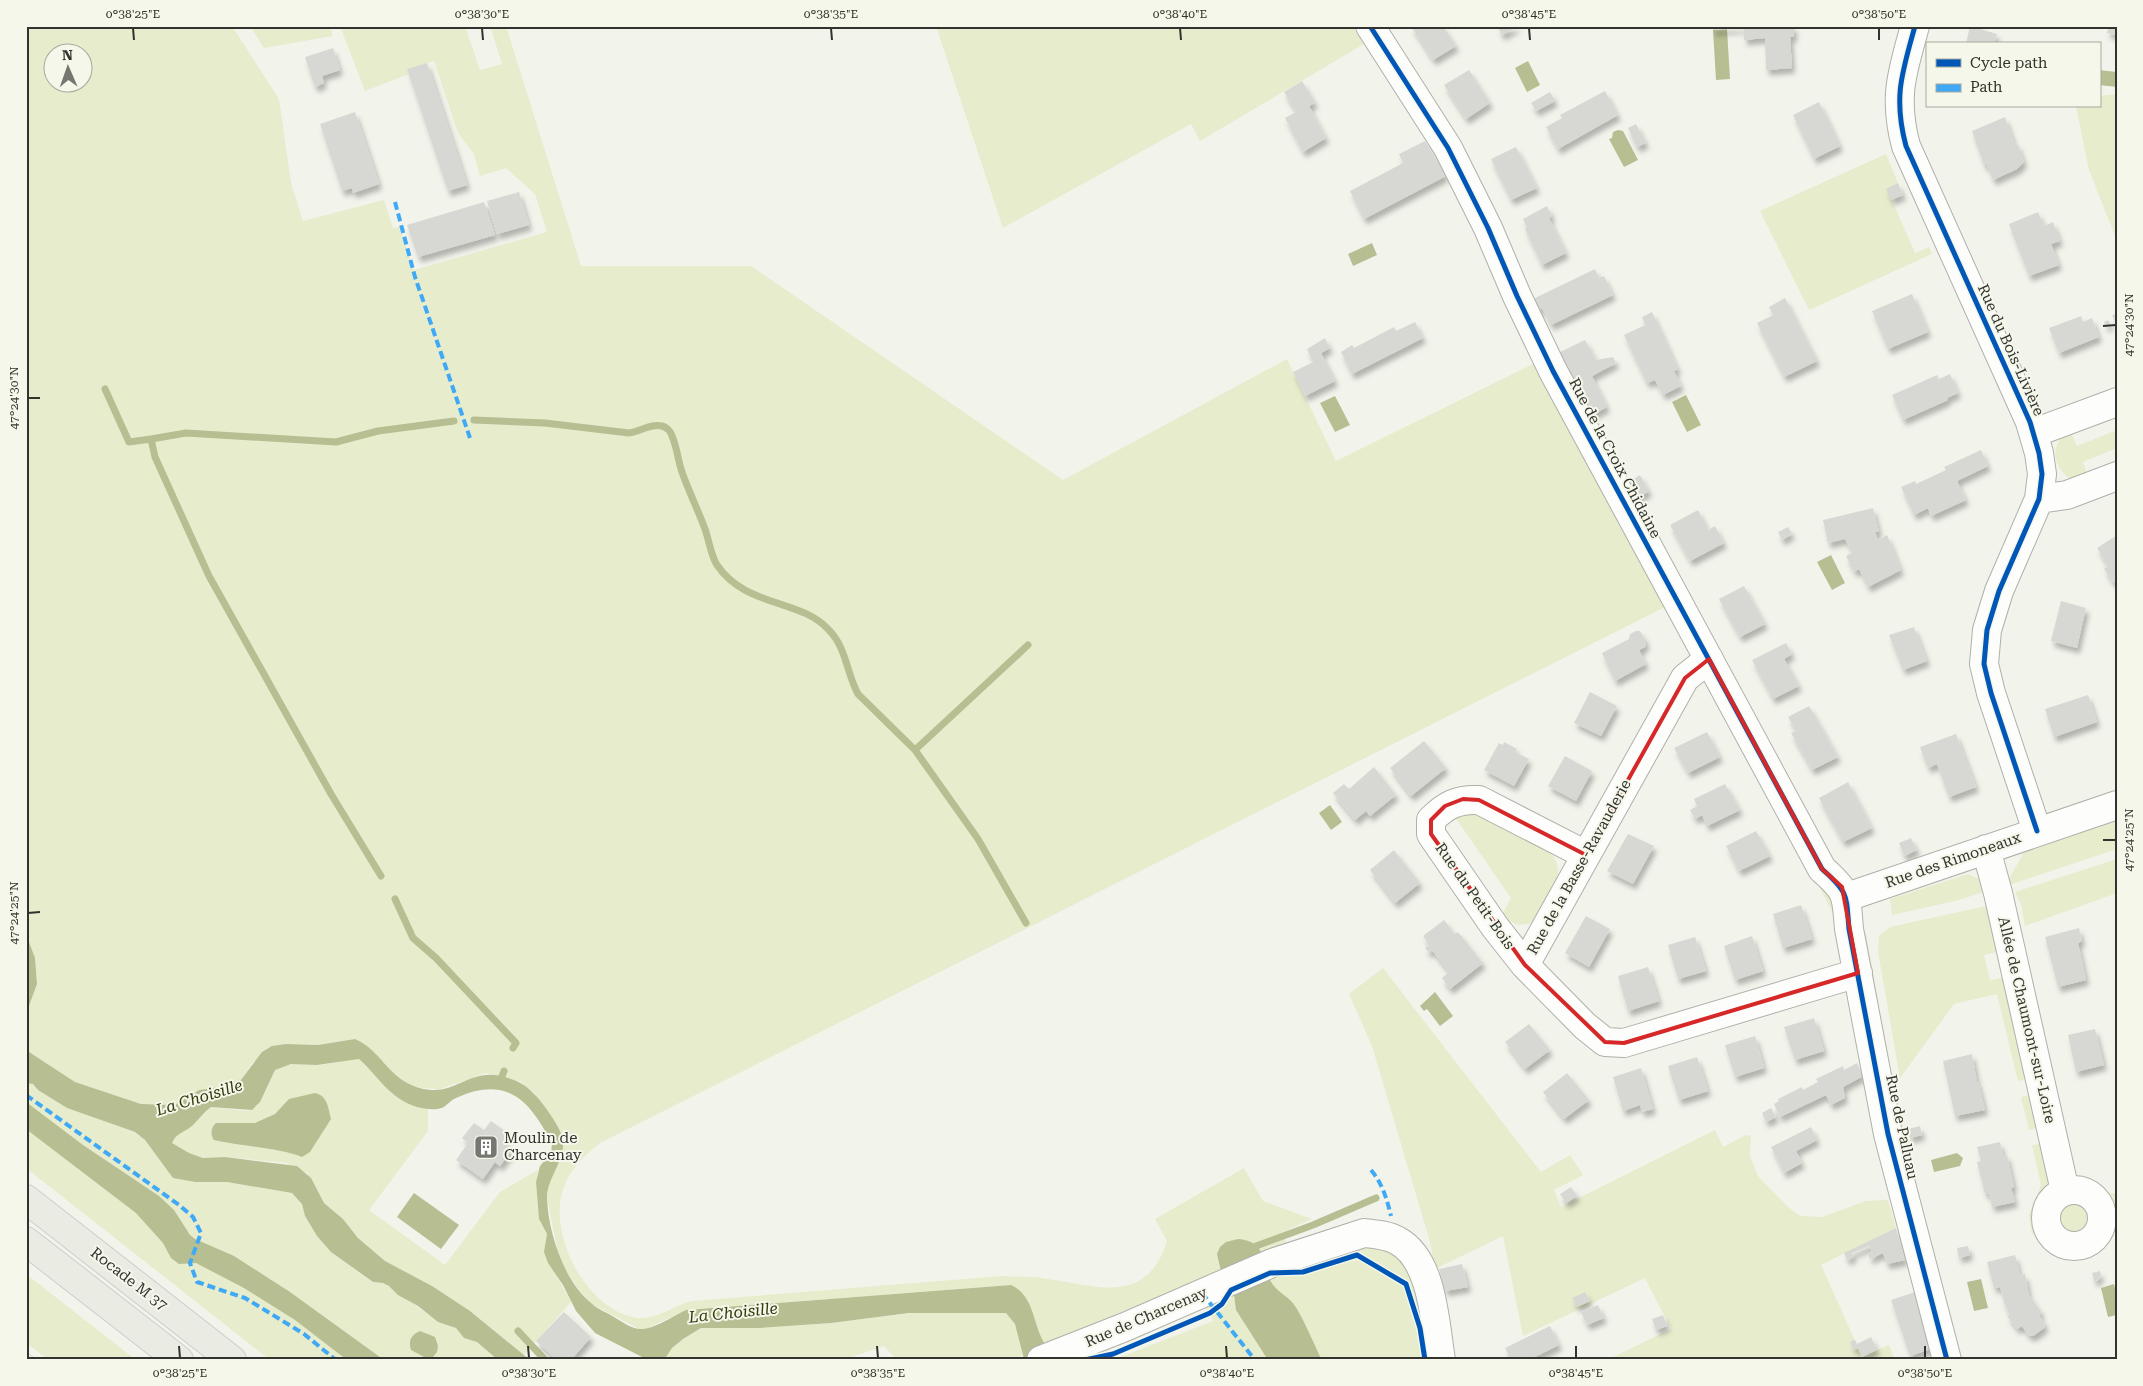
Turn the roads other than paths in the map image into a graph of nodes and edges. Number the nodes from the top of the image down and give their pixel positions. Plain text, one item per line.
1 (1370, 26) edge
2 (1915, 26) edge
3 (2117, 402) edge
4 (2034, 433) junction
5 (2117, 476) edge
6 (2038, 499) junction
7 (1708, 659) junction
8 (2117, 805) edge
9 (2037, 831) junction
10 (1986, 849) junction
11 (1586, 855) junction
12 (1847, 897) junction
13 (1525, 965) junction
14 (1858, 973) junction
15 (2065, 1191) dead end
16 (26, 1199) edge
17 (26, 1241) edge
18 (1047, 1358) edge
19 (179, 1360) edge
20 (232, 1360) edge
21 (1441, 1360) edge
22 (1947, 1360) edge

1 - 7 street, Rue de la Croix Chidaine
2 - 4 street, Rue du Bois-Livière
3 - 4 street
4 - 6 street, Rue du Bois-Livière
5 - 6 street
6 - 9 street, Rue du Bois-Livière
7 - 11 street, Rue de la Basse-Ravauderie
7 - 12 street, Rue de la Croix Chidaine
8 - 9 street, Rue des Rimoneaux
9 - 10 street, Rue des Rimoneaux
10 - 12 street, Rue des Rimoneaux
10 - 15 street, Allée de Chaumont-sur-Loire
11 - 13 street, Rue de la Basse-Ravauderie
11 - 13 street, Rue du Petit-Bois
12 - 14 street, Rue de Palluau
13 - 14 street, Rue de la Basse-Ravauderie
14 - 22 street, Rue de Palluau
16 - 20 highway, Rocade M 37
17 - 19 highway
18 - 21 street, Rue de Charcenay

